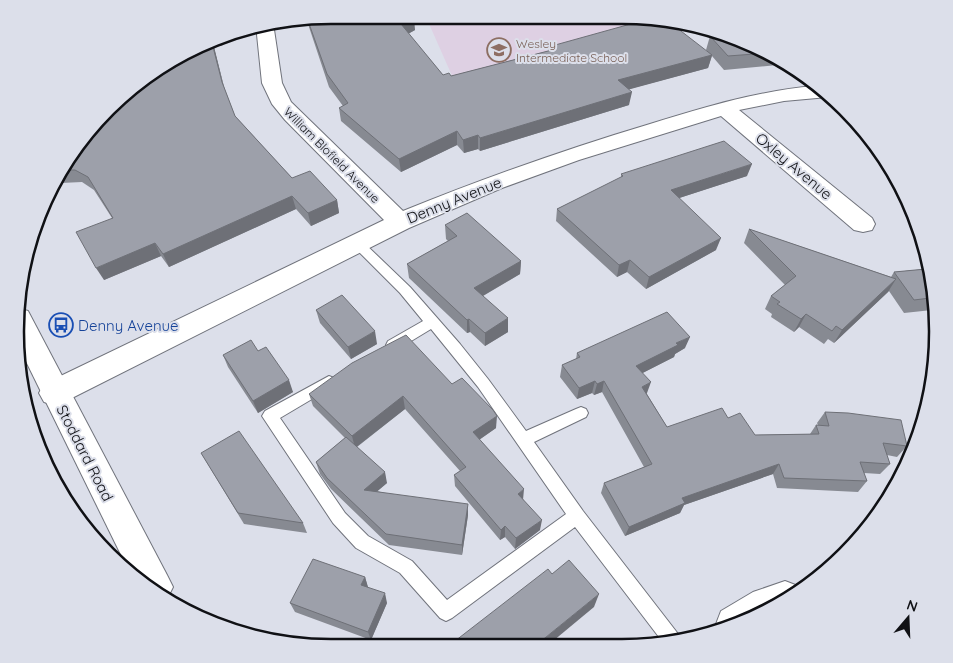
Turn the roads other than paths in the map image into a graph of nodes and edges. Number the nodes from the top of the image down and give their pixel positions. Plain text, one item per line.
1 (266, 31) edge
2 (816, 93) edge
3 (724, 108) junction
4 (400, 222) junction
5 (863, 224) dead end
6 (357, 243) junction
7 (432, 322) junction
8 (24, 330) edge
9 (381, 352) edge
10 (338, 376) edge
11 (54, 393) junction
12 (582, 413) dead end
13 (523, 440) junction
14 (576, 516) junction
15 (152, 581) edge
16 (669, 636) edge

1 - 4 street, William Blofield Avenue
2 - 3 street, Denny Avenue
3 - 4 street, Denny Avenue
3 - 5 street, Oxley Avenue
4 - 6 street, Denny Avenue
6 - 7 lane
6 - 11 street, Denny Avenue
7 - 9 lane
7 - 13 lane
8 - 11 street, Stoddard Road
10 - 14 lane
11 - 15 street, Stoddard Road
12 - 13 lane
13 - 14 lane
14 - 16 lane

